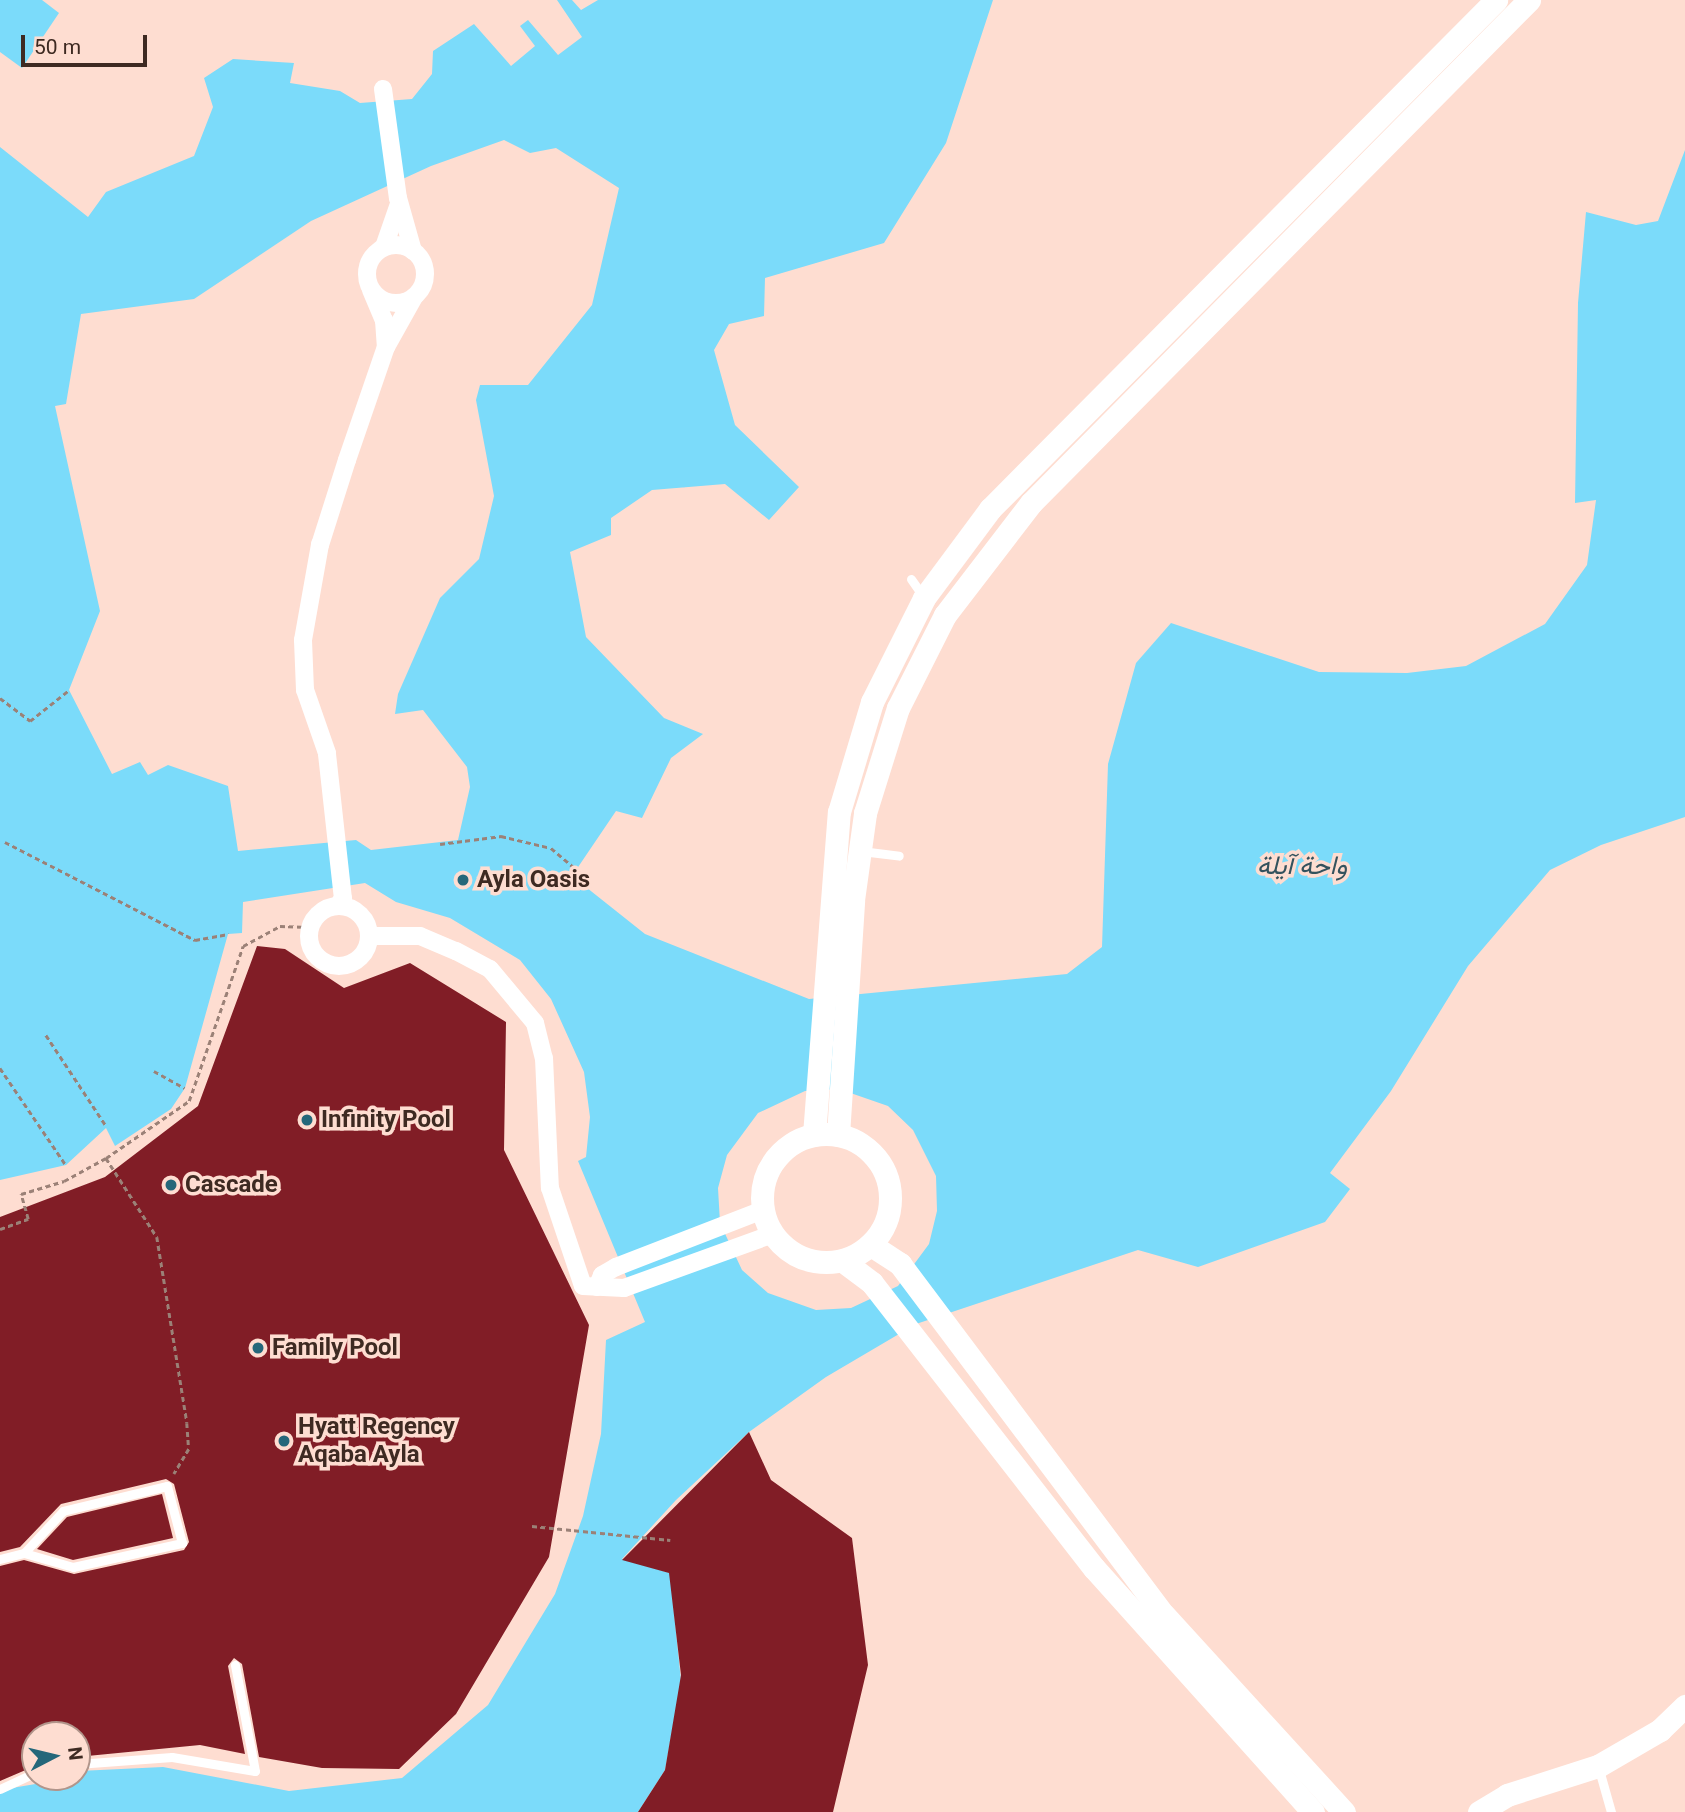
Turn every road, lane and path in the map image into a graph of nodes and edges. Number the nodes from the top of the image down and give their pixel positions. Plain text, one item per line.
1 (1496, 0) edge
2 (1529, 0) edge
3 (383, 89) dead end
4 (398, 201) junction
5 (384, 247) junction
6 (413, 251) junction
7 (371, 290) junction
8 (414, 297) junction
9 (386, 347) junction
10 (911, 579) dead end
11 (924, 598) junction
12 (69, 690) dead end
13 (0, 698) edge
14 (5, 842) dead end
15 (440, 844) dead end
16 (835, 846) junction
17 (858, 850) junction
18 (899, 856) dead end
19 (590, 881) dead end
20 (340, 902) junction
21 (309, 927) junction
22 (228, 934) dead end
23 (370, 936) junction
24 (46, 1035) dead end
25 (0, 1068) edge
26 (154, 1071) dead end
27 (185, 1088) dead end
28 (841, 1126) junction
29 (107, 1127) dead end
30 (816, 1128) junction
31 (106, 1158) junction
32 (66, 1165) dead end
33 (756, 1214) junction
34 (0, 1229) edge
35 (766, 1236) junction
36 (871, 1245) junction
37 (843, 1261) junction
38 (597, 1287) junction
39 (949, 1329) junction
40 (922, 1346) junction
41 (167, 1486) junction
42 (532, 1526) dead end
43 (670, 1539) dead end
44 (24, 1553) junction
45 (0, 1559) edge
46 (235, 1665) dead end
47 (1685, 1706) edge
48 (91, 1763) edge
49 (1598, 1766) junction
50 (21, 1779) edge
51 (0, 1789) edge
52 (1313, 1812) edge
53 (1344, 1812) edge
54 (1479, 1812) edge
55 (1611, 1812) edge

1 - 11 street
2 - 17 street
3 - 4 street
4 - 5 street
4 - 6 street
5 - 6 street
5 - 7 street
6 - 8 street
7 - 8 street
7 - 9 street
8 - 9 street
9 - 20 street
10 - 11 lane
11 - 16 street
12 - 13 path
14 - 22 path
15 - 19 path
16 - 17 lane
16 - 30 street
17 - 18 lane
17 - 28 street
20 - 21 street
20 - 23 street
21 - 23 street
21 - 31 path
23 - 38 street
24 - 29 path
25 - 32 path
26 - 27 path
28 - 30 street
28 - 36 street
30 - 33 street
31 - 34 path
31 - 41 path
33 - 35 street
33 - 38 street
35 - 37 street
35 - 38 street
36 - 37 street
36 - 39 street
37 - 40 street
39 - 40 street
39 - 53 street
40 - 52 street
41 - 44 lane
41 - 44 lane
42 - 43 path
44 - 45 lane
46 - 48 lane
47 - 49 street
49 - 54 street
49 - 55 lane
50 - 51 lane

